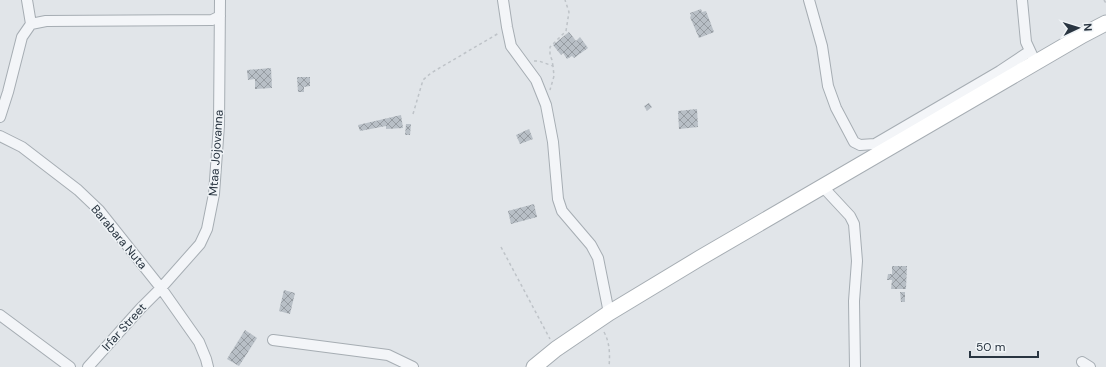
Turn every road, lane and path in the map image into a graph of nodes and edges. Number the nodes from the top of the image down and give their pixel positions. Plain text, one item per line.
1 (26, 0) edge
2 (220, 0) edge
3 (504, 0) edge
4 (565, 0) edge
5 (809, 0) edge
6 (1022, 0) edge
7 (1104, 0) edge
8 (1106, 3) edge
9 (220, 16) junction
10 (1106, 23) edge
11 (30, 24) junction
12 (507, 27) junction
13 (1033, 57) junction
14 (553, 66) dead end
15 (413, 114) dead end
16 (0, 117) edge
17 (0, 136) edge
18 (823, 187) junction
19 (500, 247) dead end
20 (161, 288) junction
21 (0, 316) edge
22 (603, 317) junction
23 (273, 340) dead end
24 (556, 349) junction
25 (70, 367) edge
26 (88, 367) edge
27 (208, 367) edge
28 (413, 367) edge
29 (534, 367) edge
30 (609, 367) edge
31 (855, 367) edge

1 - 11 street
2 - 9 street, Mtaa Jojovanna
3 - 12 street
4 - 14 path
5 - 13 street
6 - 13 street
7 - 8 path
9 - 11 street
9 - 20 street, Mtaa Jojovanna
10 - 13 main road
11 - 16 street
12 - 15 path
12 - 22 street
13 - 18 main road
17 - 20 street, Barabara Nuta
18 - 22 main road
18 - 31 street
19 - 24 path
20 - 26 street, Irfar Street
20 - 27 street, Barabara Nuta
21 - 25 street
22 - 24 main road
22 - 30 path
23 - 28 street
24 - 29 main road

